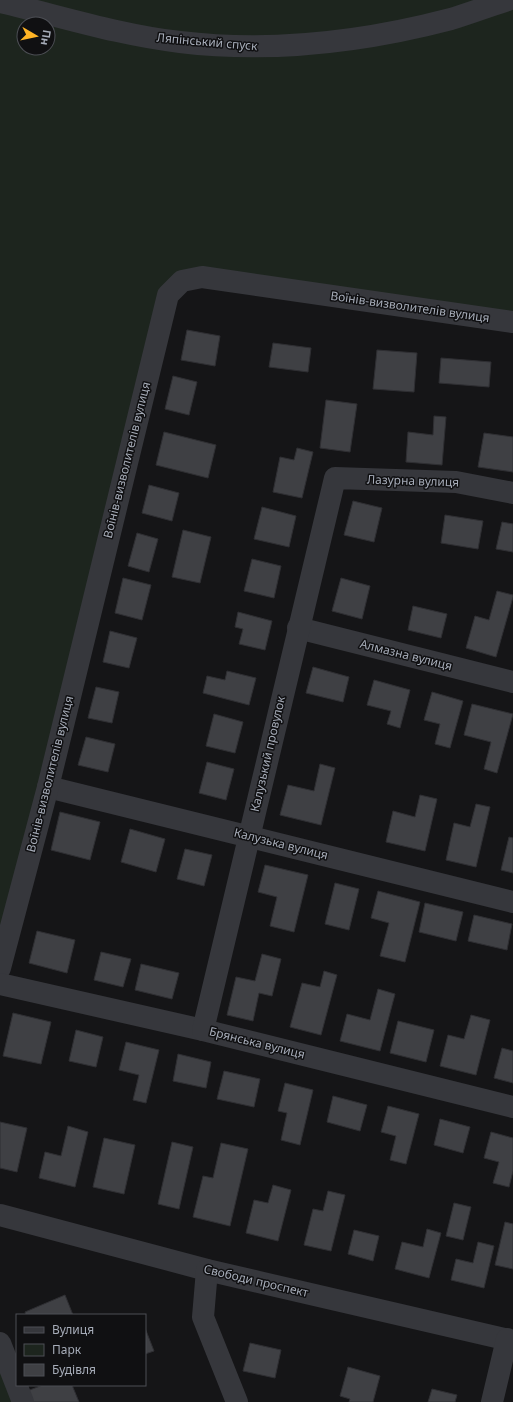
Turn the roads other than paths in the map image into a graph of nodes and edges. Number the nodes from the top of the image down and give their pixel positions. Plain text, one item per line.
1 (508, 0) edge
2 (0, 2) edge
3 (513, 322) edge
4 (335, 478) joint
5 (513, 493) edge
6 (298, 628) junction
7 (513, 682) edge
8 (48, 787) junction
9 (248, 836) junction
10 (513, 902) edge
11 (0, 968) edge
12 (0, 984) edge
13 (203, 1030) junction
14 (513, 1107) edge
15 (0, 1218) edge
16 (207, 1270) junction
17 (510, 1340) edge
18 (0, 1343) edge
19 (16, 1384) edge
20 (17, 1386) edge
21 (23, 1402) edge
22 (237, 1402) edge
23 (492, 1402) edge

1 - 2 street, Ляпінський спуск
3 - 8 street, Воїнів-визволителів вулиця
4 - 5 street, Лазурна вулиця
4 - 6 street, Калузький провулок
6 - 7 street, Алмазна вулиця
6 - 9 street, Калузький провулок
8 - 9 street, Калузька вулиця
8 - 11 street, Воїнів-визволителів вулиця
9 - 10 street, Калузька вулиця
9 - 13 street, Калузький провулок
12 - 13 street, Брянська вулиця
13 - 14 street, Брянська вулиця
15 - 16 street, Свободи проспект
16 - 17 street, Свободи проспект
16 - 22 street
17 - 23 street
18 - 19 street
20 - 21 street

